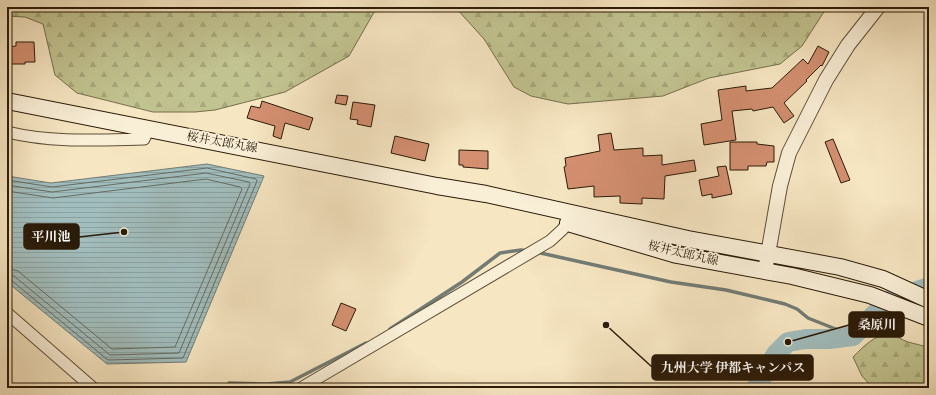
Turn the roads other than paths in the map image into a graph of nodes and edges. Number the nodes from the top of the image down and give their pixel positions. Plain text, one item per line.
1 (878, 7) edge
2 (7, 102) edge
3 (148, 130) junction
4 (7, 132) edge
5 (571, 218) junction
6 (768, 253) junction
7 (765, 271) junction
8 (929, 300) edge
9 (7, 313) edge
10 (924, 315) edge
11 (93, 388) edge
12 (301, 388) edge

1 - 6 street
2 - 3 main road, 桜井太郎丸線
3 - 4 street
3 - 5 main road, 桜井太郎丸線
5 - 6 main road, 桜井太郎丸線
5 - 7 main road, 桜井太郎丸線
5 - 12 street
6 - 7 street
6 - 8 main road, 桜井太郎丸線
7 - 10 main road, 桜井太郎丸線
9 - 11 street

